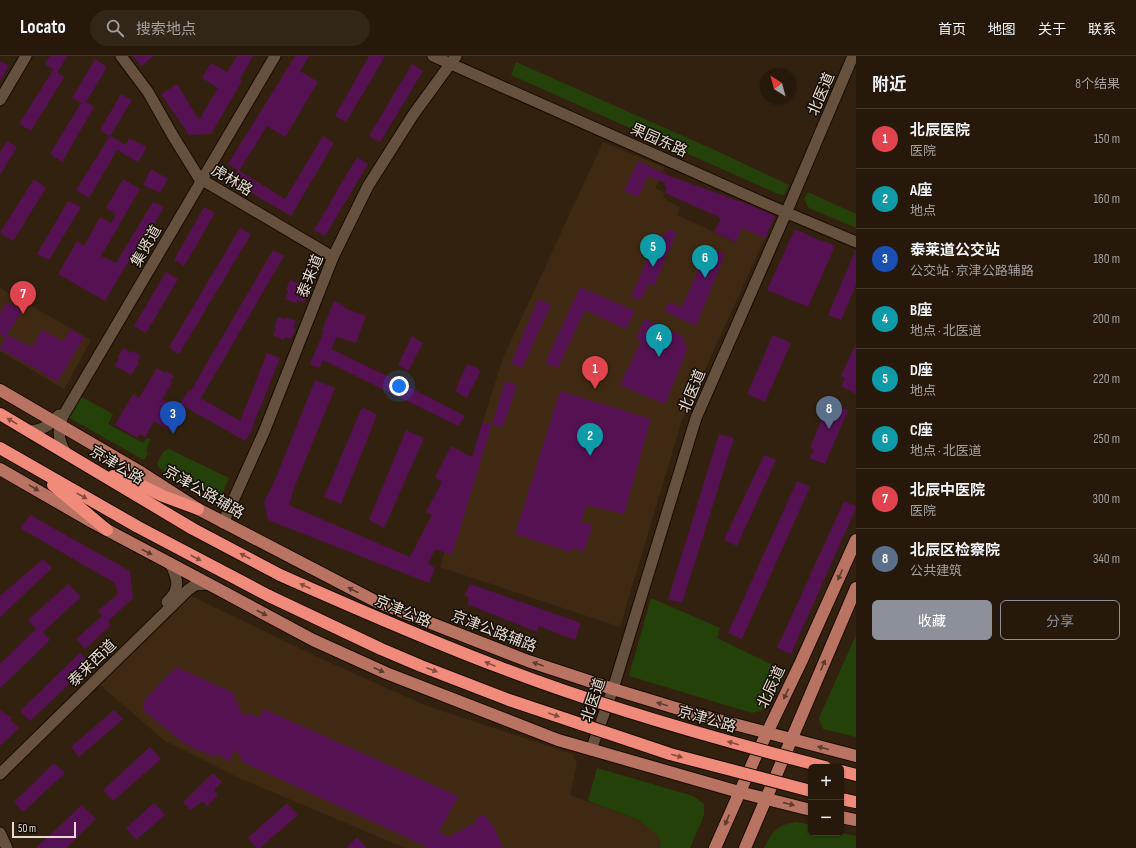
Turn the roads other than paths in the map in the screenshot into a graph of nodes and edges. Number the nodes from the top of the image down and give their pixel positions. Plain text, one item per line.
1 (26, 56) edge
2 (121, 56) edge
3 (271, 56) edge
4 (275, 56) edge
5 (433, 56) edge
6 (853, 56) edge
7 (452, 58) edge
8 (0, 100) edge
9 (201, 179) junction
10 (788, 209) junction
11 (856, 234) edge
12 (856, 242) edge
13 (333, 257) junction
14 (0, 390) edge
15 (0, 414) edge
16 (56, 423) junction
17 (28, 431) junction
18 (0, 448) edge
19 (66, 453) junction
20 (34, 468) junction
21 (0, 469) edge
22 (94, 470) junction
23 (198, 509) junction
24 (223, 523) junction
25 (107, 530) junction
26 (856, 540) edge
27 (170, 563) junction
28 (208, 584) junction
29 (856, 588) edge
30 (613, 690) junction
31 (767, 733) junction
32 (791, 739) junction
33 (591, 750) junction
34 (856, 756) edge
35 (0, 764) edge
36 (813, 764) edge
37 (844, 772) edge
38 (0, 774) edge
39 (856, 775) edge
40 (808, 790) edge
41 (739, 792) junction
42 (767, 799) junction
43 (844, 800) edge
44 (856, 802) edge
45 (808, 809) edge
46 (844, 818) edge
47 (856, 820) edge
48 (0, 833) edge
49 (7, 848) edge
50 (715, 848) edge
51 (745, 848) edge

1 - 8 street
2 - 9 street, 虎林路
3 - 9 street, 集贤道
4 - 9 street, 集贤道
5 - 7 street, 果园东路
6 - 10 street, 北医道
7 - 10 street, 果园东路
7 - 13 street, 泰来道
9 - 13 street, 虎林路
9 - 16 street, 集贤道
10 - 11 street, 果园东路
10 - 12 street, 果园东路
10 - 30 street, 北医道
13 - 24 street, 泰来道
14 - 16 main road, 京津公路辅路
17 -> 15 highway, 京津公路
16 - 17 street
16 - 19 street, 集贤道
16 - 23 main road, 京津公路辅路
17 - 19 highway, 京津公路
18 - 20 highway
19 - 22 highway, 京津公路
20 - 25 highway
20 -> 40 highway, bridge
21 -> 25 main road
22 - 23 highway
36 -> 22 highway, 京津公路, bridge
23 - 24 main road, 京津公路辅路
30 -> 24 main road, 京津公路辅路
25 -> 27 main road
26 -> 31 main road, 北辰道
27 - 28 main road
27 - 35 street, 泰来西道
28 -> 33 main road
28 - 38 street, 泰来西道
32 -> 29 main road
31 -> 30 main road, 京津公路辅路
30 - 33 street, 北医道
31 - 32 main road, 京津公路辅路
31 - 41 main road, 北辰道
34 -> 32 main road, 京津公路辅路
32 - 42 main road
33 - 41 main road
37 - 39 highway
41 - 42 main road
41 -> 50 main road, 北辰道
42 -> 45 main road
42 - 51 main road
43 - 44 highway
46 - 47 main road
48 - 49 street

